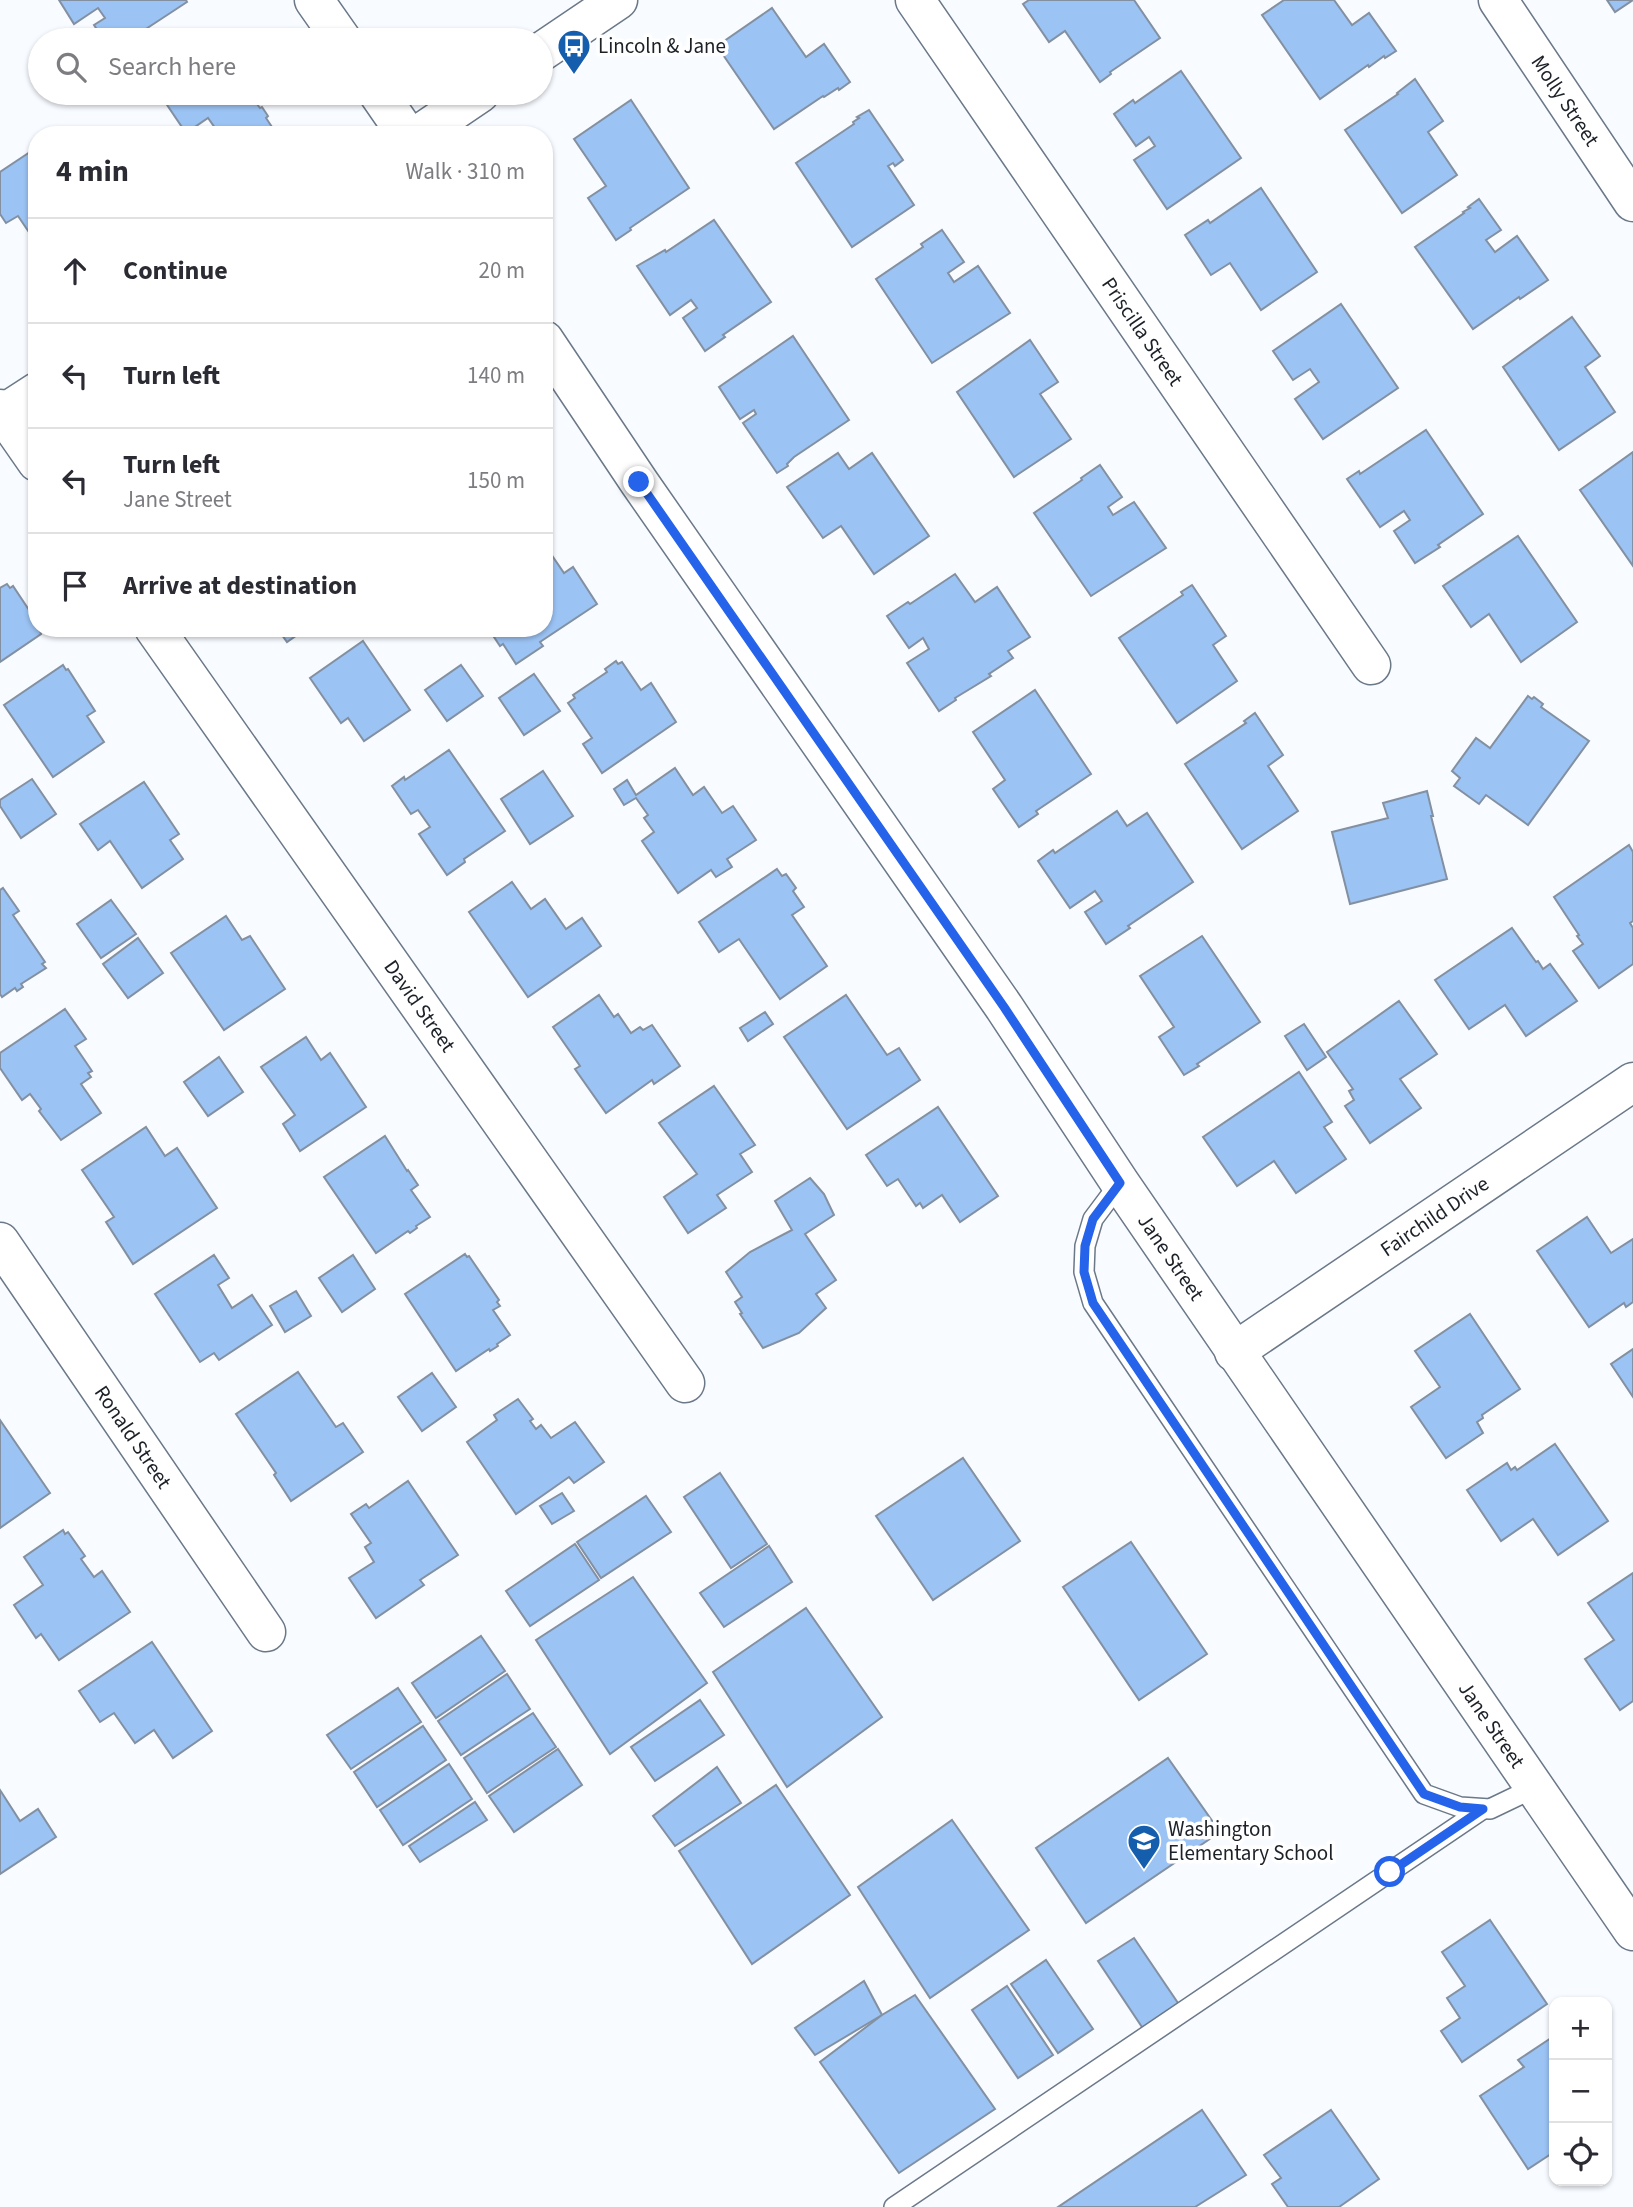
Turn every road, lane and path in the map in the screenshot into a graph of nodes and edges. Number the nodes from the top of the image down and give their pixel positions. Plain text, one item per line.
1 (314, 0) edge
2 (618, 0) edge
3 (915, 0) edge
4 (1498, 0) edge
5 (334, 28) edge
6 (553, 44) edge
7 (386, 105) edge
8 (462, 105) edge
9 (401, 126) edge
10 (431, 126) edge
11 (1633, 202) edge
12 (553, 353) edge
13 (28, 397) edge
14 (1, 413) edge
15 (28, 450) edge
16 (160, 637) edge
17 (1371, 665) dead end
18 (1633, 1082) edge
19 (1120, 1183) junction
20 (0, 1242) edge
21 (1234, 1352) junction
22 (685, 1383) dead end
23 (266, 1632) dead end
24 (1536, 1787) junction
25 (1483, 1809) junction
26 (1633, 1931) edge
27 (894, 2207) edge

1 - 5 street
2 - 6 street
3 - 17 street, Priscilla Street
4 - 11 street, Molly Street
7 - 9 street
8 - 10 street
12 - 19 street, Jane Street
13 - 14 street
14 - 15 street
16 - 22 street, David Street
18 - 21 street, Fairchild Drive
19 - 21 street, Jane Street
19 - 25 lane
20 - 23 street, Ronald Street
21 - 24 street, Jane Street
24 - 25 lane
24 - 26 street, Jane Street
25 - 27 lane

